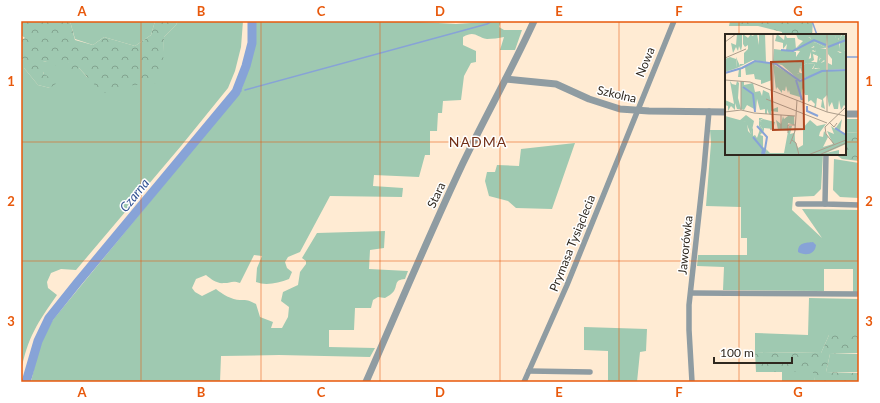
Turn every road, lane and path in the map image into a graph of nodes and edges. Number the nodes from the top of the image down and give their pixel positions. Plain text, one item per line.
1 (534, 21) edge
2 (674, 21) edge
3 (506, 79) junction
4 (637, 110) junction
5 (709, 111) junction
6 (725, 112) edge
7 (846, 114) edge
8 (859, 114) edge
9 (826, 155) edge
10 (798, 204) dead end
11 (825, 204) junction
12 (859, 205) edge
13 (691, 293) junction
14 (859, 294) edge
15 (529, 371) junction
16 (590, 372) dead end
17 (366, 382) edge
18 (524, 382) edge
19 (692, 382) edge

1 - 3 street, Stara
2 - 4 street, Nowa
3 - 4 street, Szkolna
3 - 17 street, Stara
4 - 5 street, Szkolna
4 - 15 street, Prymasa Tysiąclecia
5 - 6 street, Szkolna
5 - 13 street, Jaworówka
7 - 8 street
9 - 11 street
10 - 11 street
11 - 12 street
13 - 14 street
13 - 19 street, Jaworówka
15 - 16 street
15 - 18 street, Prymasa Tysiąclecia

